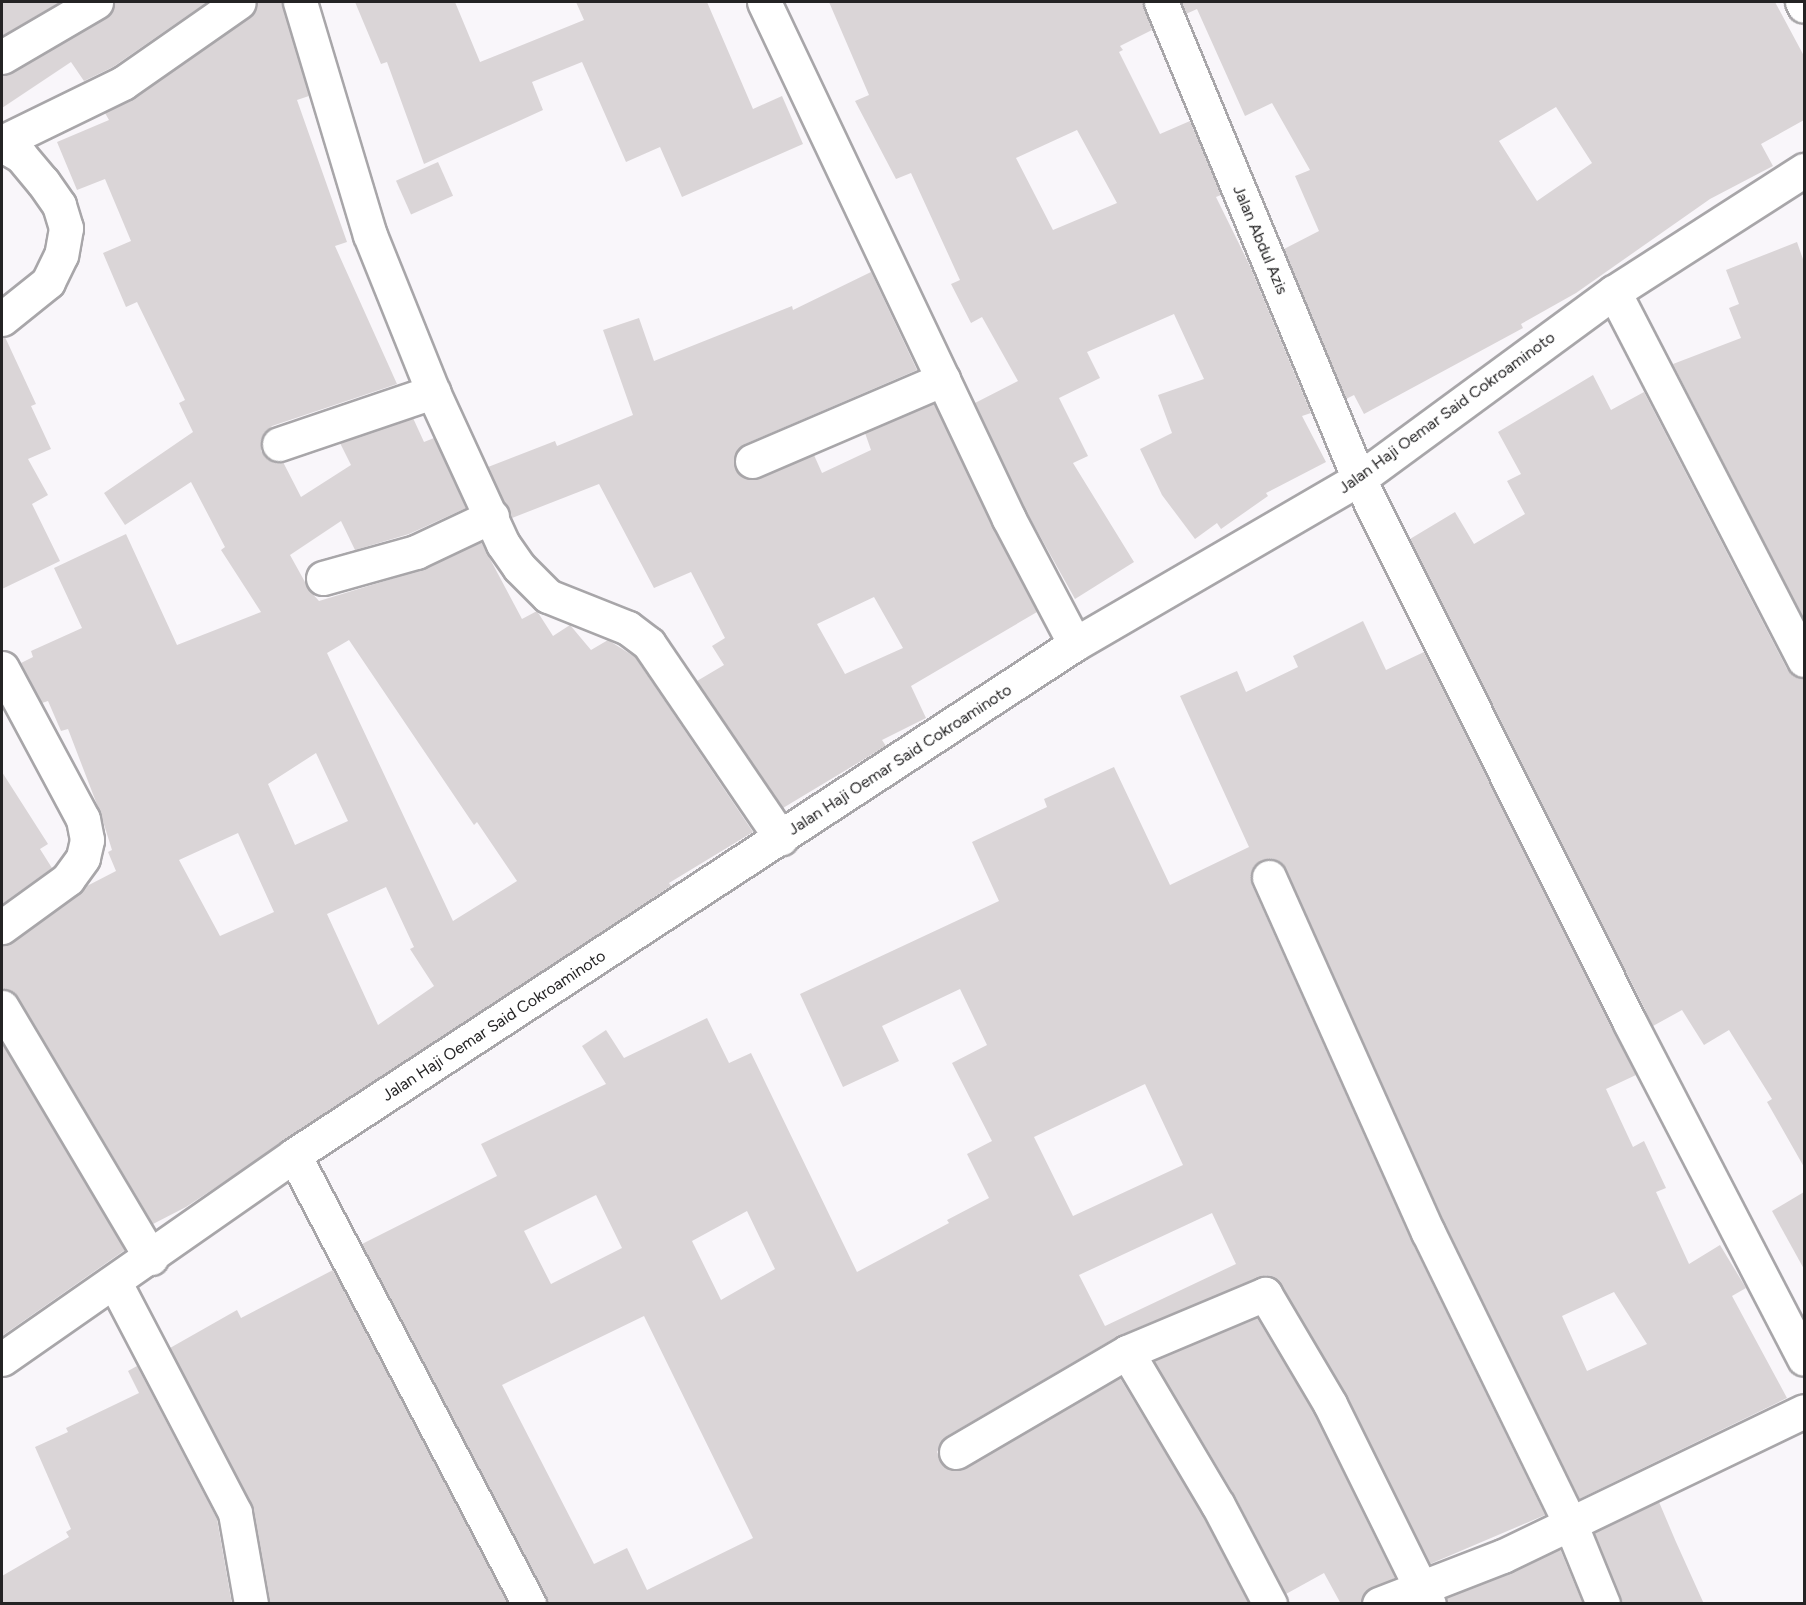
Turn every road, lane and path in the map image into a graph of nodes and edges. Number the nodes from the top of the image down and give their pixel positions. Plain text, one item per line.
1 (96, 2) edge
2 (239, 2) edge
3 (300, 2) edge
4 (764, 2) edge
5 (1161, 2) edge
6 (1802, 2) edge
7 (1804, 6) edge
8 (2, 57) edge
9 (2, 144) edge
10 (1804, 170) edge
11 (1614, 292) junction
12 (2, 319) edge
13 (943, 379) junction
14 (433, 392) junction
15 (279, 444) dead end
16 (752, 461) dead end
17 (1359, 480) junction
18 (492, 516) junction
19 (323, 578) dead end
20 (1075, 644) junction
21 (1804, 660) edge
22 (2, 668) edge
23 (781, 838) junction
24 (1269, 877) dead end
25 (2, 927) edge
26 (2, 1007) edge
27 (294, 1155) junction
28 (151, 1258) junction
29 (115, 1282) junction
30 (1127, 1352) junction
31 (2, 1359) edge
32 (1804, 1359) edge
33 (1804, 1411) edge
34 (956, 1452) dead end
35 (1570, 1523) junction
36 (1425, 1594) edge
37 (251, 1604) edge
38 (529, 1604) edge
39 (1270, 1604) edge
40 (1379, 1604) edge
41 (1603, 1604) edge

1 - 8 street
2 - 9 street
3 - 14 street
4 - 13 street
5 - 17 street, Jalan Abdul Azis
6 - 7 street
9 - 12 street
10 - 11 street, Jalan Haji Oemar Said Cokroaminoto
11 - 17 street, Jalan Haji Oemar Said Cokroaminoto
11 - 21 street
13 - 16 street
13 - 20 street
14 - 15 street
14 - 18 street
17 - 20 street, Jalan Haji Oemar Said Cokroaminoto
17 - 32 street, Jalan Abdul Azis
18 - 19 street
18 - 23 street
20 - 23 street, Jalan Haji Oemar Said Cokroaminoto
22 - 25 street
23 - 27 street, Jalan Haji Oemar Said Cokroaminoto
24 - 35 street
26 - 28 street
27 - 28 street, Jalan Haji Oemar Said Cokroaminoto
27 - 38 street
28 - 29 street, Jalan Haji Oemar Said Cokroaminoto
29 - 31 street, Jalan Haji Oemar Said Cokroaminoto
29 - 37 street
30 - 34 street
30 - 36 street
30 - 39 street
33 - 35 street
35 - 36 street
35 - 41 street
36 - 40 street

